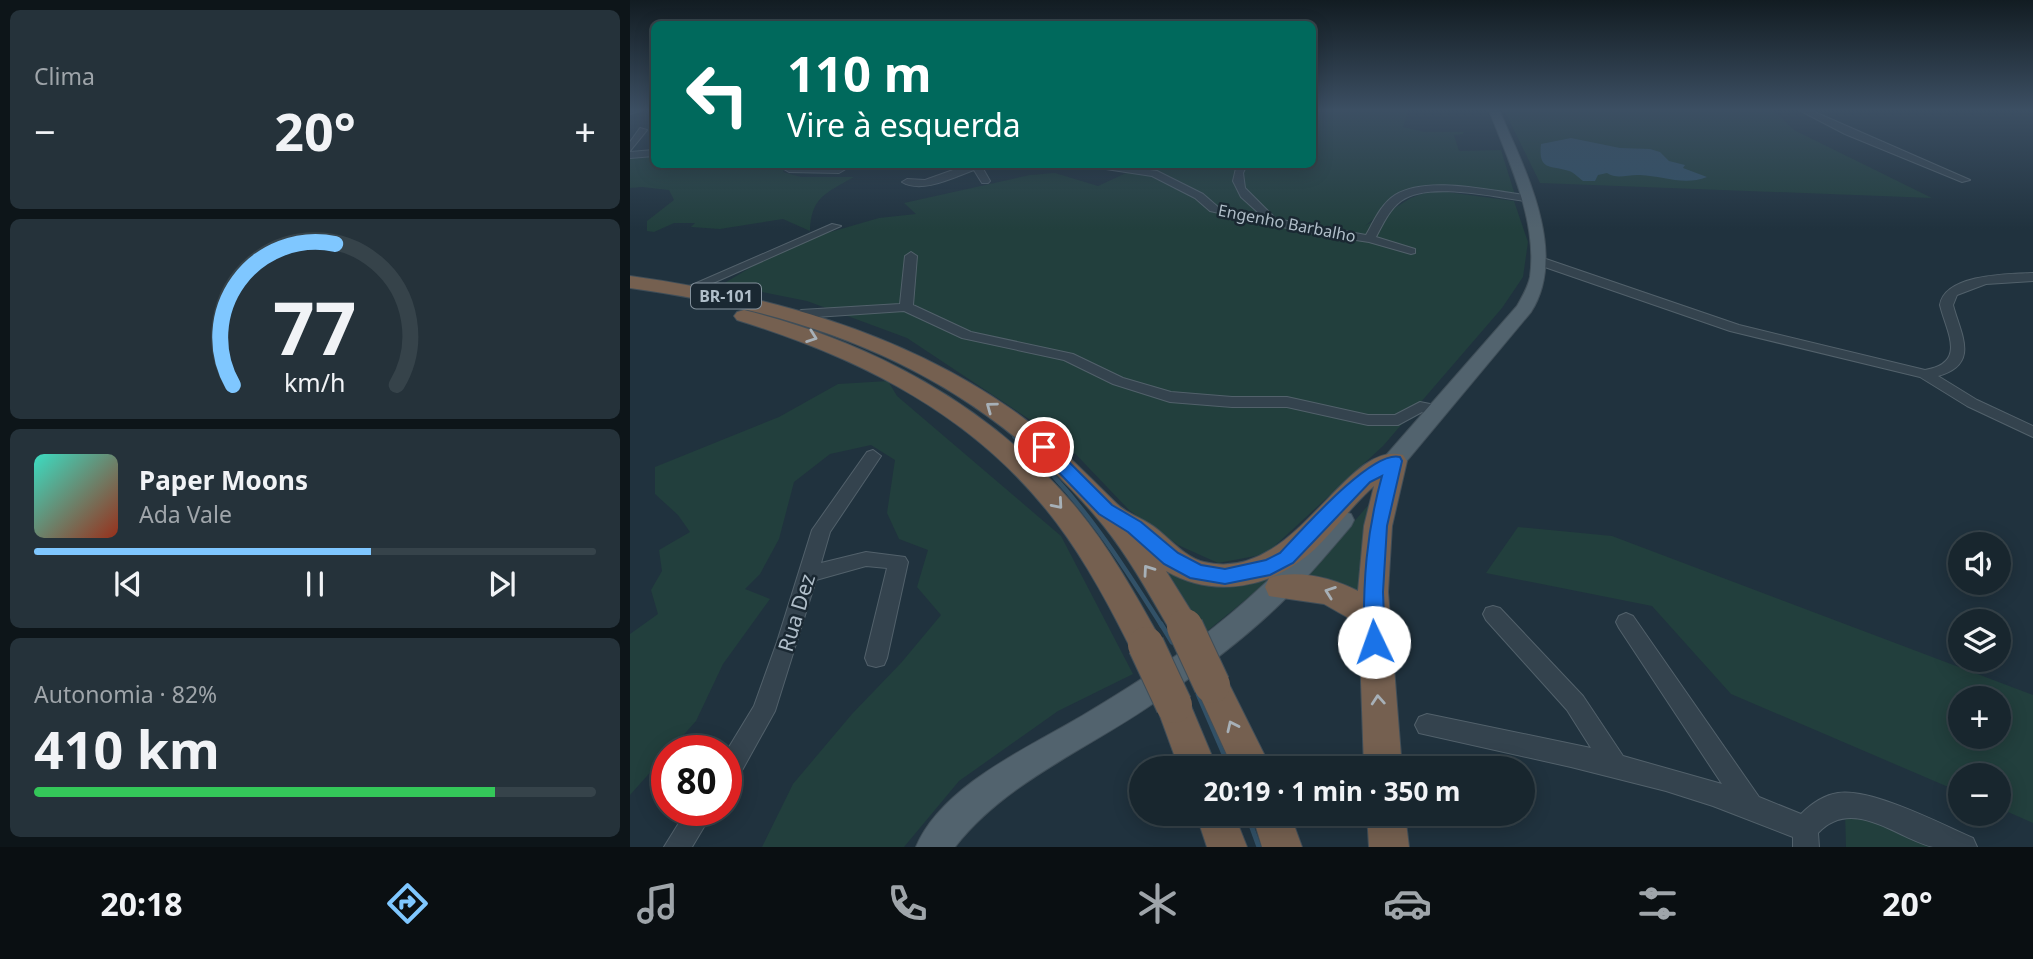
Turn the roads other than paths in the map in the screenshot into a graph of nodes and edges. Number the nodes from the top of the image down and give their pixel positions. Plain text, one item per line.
1 (1508, 150) edge
2 (1890, 150) edge
3 (651, 153) edge
4 (630, 155) edge
5 (842, 168) edge
6 (967, 168) edge
7 (977, 168) edge
8 (1111, 168) edge
9 (1241, 168) edge
10 (789, 169) dead end
11 (1965, 180) dead end
12 (985, 181) dead end
13 (907, 182) dead end
14 (1526, 198) junction
15 (1273, 220) junction
16 (836, 226) dead end
17 (1370, 239) junction
18 (1410, 251) dead end
19 (911, 256) dead end
20 (1540, 261) junction
21 (2033, 277) edge
22 (630, 282) edge
23 (691, 289) junction
24 (630, 295) edge
25 (906, 307) junction
26 (801, 314) junction
27 (1925, 374) junction
28 (1440, 410) junction
29 (2033, 432) edge
30 (873, 456) dead end
31 (1394, 461) junction
32 (1105, 509) junction
33 (809, 574) junction
34 (1280, 587) junction
35 (1493, 614) dead end
36 (1373, 617) junction
37 (1626, 621) dead end
38 (876, 658) dead end
39 (1427, 725) dead end
40 (742, 748) edge
41 (1193, 756) edge
42 (1246, 756) edge
43 (1382, 756) edge
44 (1615, 765) junction
45 (1749, 803) junction
46 (691, 826) edge
47 (1219, 826) edge
48 (1275, 826) edge
49 (1387, 826) edge
50 (1806, 838) edge
51 (677, 847) edge
52 (933, 847) edge
53 (1227, 847) edge
54 (1282, 847) edge
55 (1389, 847) edge
56 (1965, 847) edge

1 - 14 main road
2 - 11 street
3 - 4 street
5 - 10 street
6 - 13 street
7 - 12 street
8 - 15 street, Engenho Barbalho
9 - 15 street
14 - 17 street, Engenho Barbalho
14 - 20 main road
15 - 17 street, Engenho Barbalho
16 - 23 street
17 - 18 street
19 - 25 street
20 - 27 street
20 - 28 main road
21 - 27 street
22 - 23 highway, BR-101
23 - 26 highway, BR-101
24 -> 41 highway, BR-101, bridge
25 - 26 street
25 - 28 street
32 -> 26 highway, BR-101
27 - 29 street
28 - 31 main road
30 - 33 street, Rua Dez
31 - 32 highway
31 - 34 main road
31 - 36 highway
42 -> 32 highway, BR-101, bridge
33 - 38 street
33 - 40 street, Rua Dez
36 -> 34 highway
34 - 52 main road
35 - 44 street
43 -> 36 highway
37 - 45 street
39 - 44 street
44 - 45 street
45 - 50 street
46 - 51 street
47 - 53 highway
48 - 54 highway
49 - 55 highway
50 - 56 street

